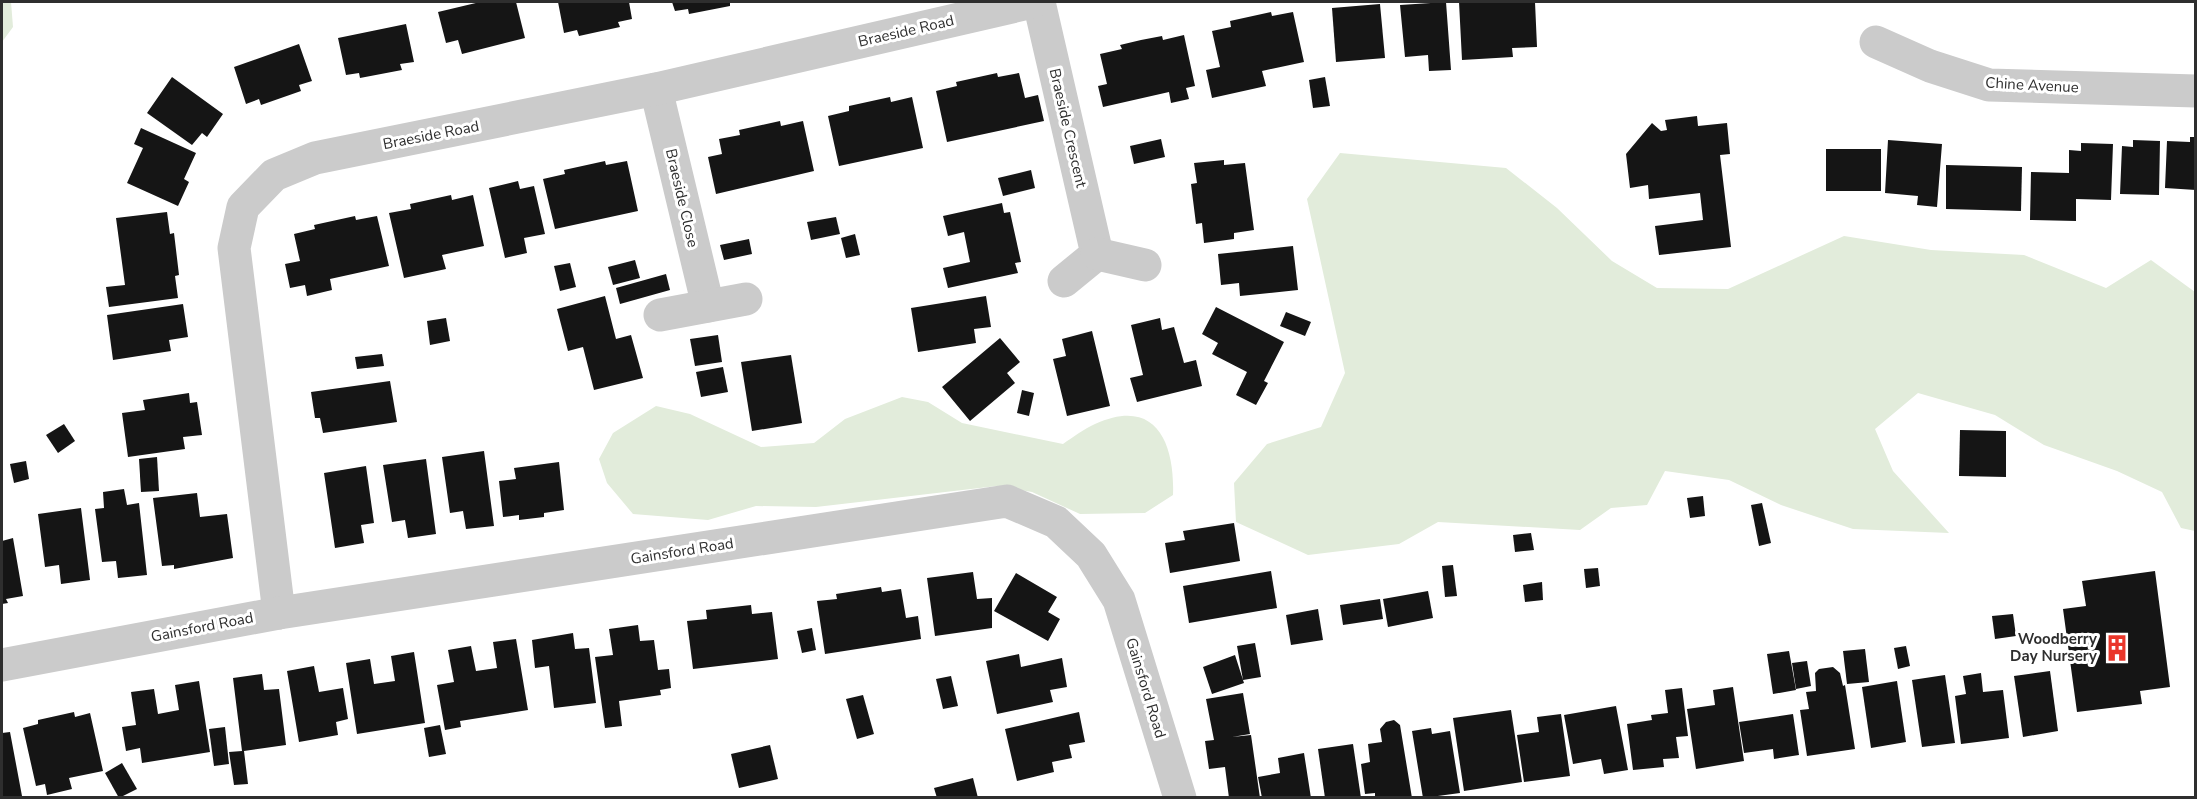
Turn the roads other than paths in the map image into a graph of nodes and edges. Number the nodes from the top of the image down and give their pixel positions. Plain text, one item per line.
1 (1033, 2) edge
2 (1038, 2) edge
3 (1876, 42) dead end
4 (656, 89) junction
5 (2196, 91) edge
6 (1097, 254) junction
7 (1145, 265) dead end
8 (1065, 281) dead end
9 (746, 299) dead end
10 (708, 306) junction
11 (660, 315) dead end
12 (279, 613) junction
13 (2, 665) edge
14 (1180, 798) edge

1 - 4 street, Braeside Road
2 - 6 street, Braeside Crescent
3 - 5 street, Chine Avenue
4 - 10 street, Braeside Close
4 - 12 street, Braeside Road
6 - 7 street
6 - 8 street
9 - 10 street
10 - 11 street
12 - 13 street, Gainsford Road
12 - 14 street, Gainsford Road

